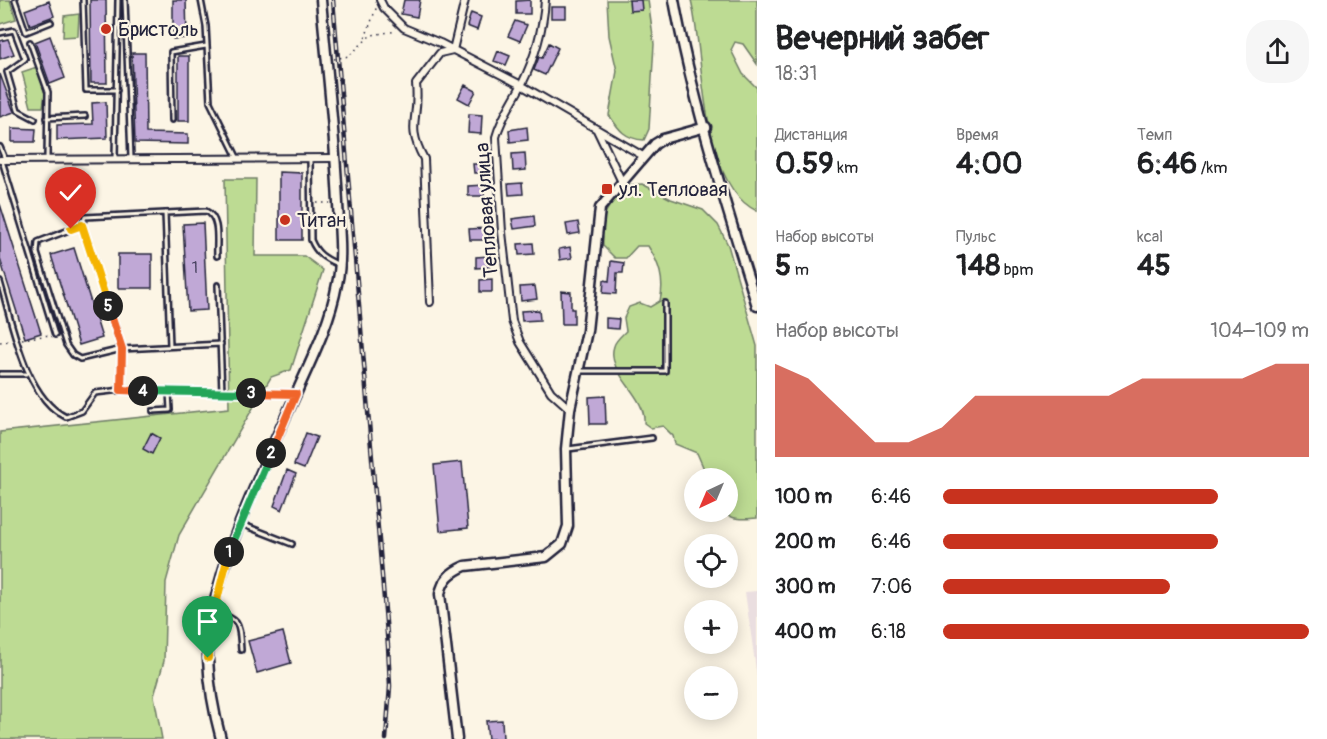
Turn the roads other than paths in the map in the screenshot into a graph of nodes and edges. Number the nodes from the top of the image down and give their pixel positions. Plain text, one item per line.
1 (83, 0) edge
2 (118, 0) edge
3 (125, 0) edge
4 (201, 0) edge
5 (321, 0) edge
6 (380, 0) edge
7 (465, 0) edge
8 (545, 0) edge
9 (674, 0) edge
10 (17, 1) edge
11 (51, 22) dead end
12 (0, 33) edge
13 (30, 42) dead end
14 (206, 46) junction
15 (453, 50) junction
16 (521, 85) junction
17 (117, 90) junction
18 (85, 116) dead end
19 (47, 118) junction
20 (35, 119) dead end
21 (172, 120) dead end
22 (706, 127) junction
23 (597, 130) junction
24 (0, 147) edge
25 (643, 156) junction
26 (47, 158) junction
27 (115, 158) junction
28 (131, 158) junction
29 (336, 158) junction
30 (310, 159) junction
31 (239, 160) junction
32 (3, 161) edge
33 (621, 180) junction
34 (165, 213) junction
35 (82, 225) junction
36 (217, 256) dead end
37 (340, 265) junction
38 (0, 282) edge
39 (218, 285) dead end
40 (430, 302) dead end
41 (665, 303) dead end
42 (757, 306) edge
43 (55, 335) road end
44 (221, 344) junction
45 (170, 346) junction
46 (122, 349) junction
47 (580, 371) junction
48 (0, 374) edge
49 (26, 374) junction
50 (121, 390) junction
51 (169, 392) junction
52 (222, 392) junction
53 (296, 394) junction
54 (570, 409) junction
55 (153, 411) dead end
56 (652, 438) dead end
57 (566, 449) junction
58 (241, 524) junction
59 (292, 544) dead end
60 (214, 612) junction
61 (241, 650) dead end
62 (221, 739) edge
63 (457, 739) edge

1 - 17 lane
2 - 17 lane
3 - 28 lane
4 - 14 lane
5 - 29 street
6 - 15 street
7 - 15 street
8 - 16 street, Тепловая улица
9 - 22 street
10 - 11 lane
12 - 20 lane
13 - 19 lane
14 - 21 lane
14 - 31 lane
15 - 16 street
15 - 40 street
16 - 23 street
16 - 54 street, Тепловая улица
17 - 27 lane
18 - 19 lane
19 - 26 lane
22 - 25 street
22 - 42 street
23 - 25 street
23 - 33 street
24 - 32 lane
25 - 33 street
26 - 27 street
26 - 32 street
27 - 28 street
28 - 31 street
29 - 30 street
29 - 37 street
30 - 31 street
30 - 37 lane
32 - 43 lane
33 - 47 street
34 - 35 lane
34 - 36 lane
34 - 45 lane
35 - 46 lane
35 - 46 lane
37 - 53 street
38 - 49 lane
39 - 44 lane
41 - 47 lane
44 - 45 lane
44 - 52 lane
45 - 46 lane
46 - 50 lane
47 - 54 street
48 - 49 lane
49 - 50 lane
50 - 51 lane
51 - 52 lane
51 - 55 lane
52 - 53 lane
53 - 58 street
54 - 57 street
56 - 57 lane
57 - 63 street
58 - 59 lane
58 - 60 street
60 - 61 lane
60 - 62 street

